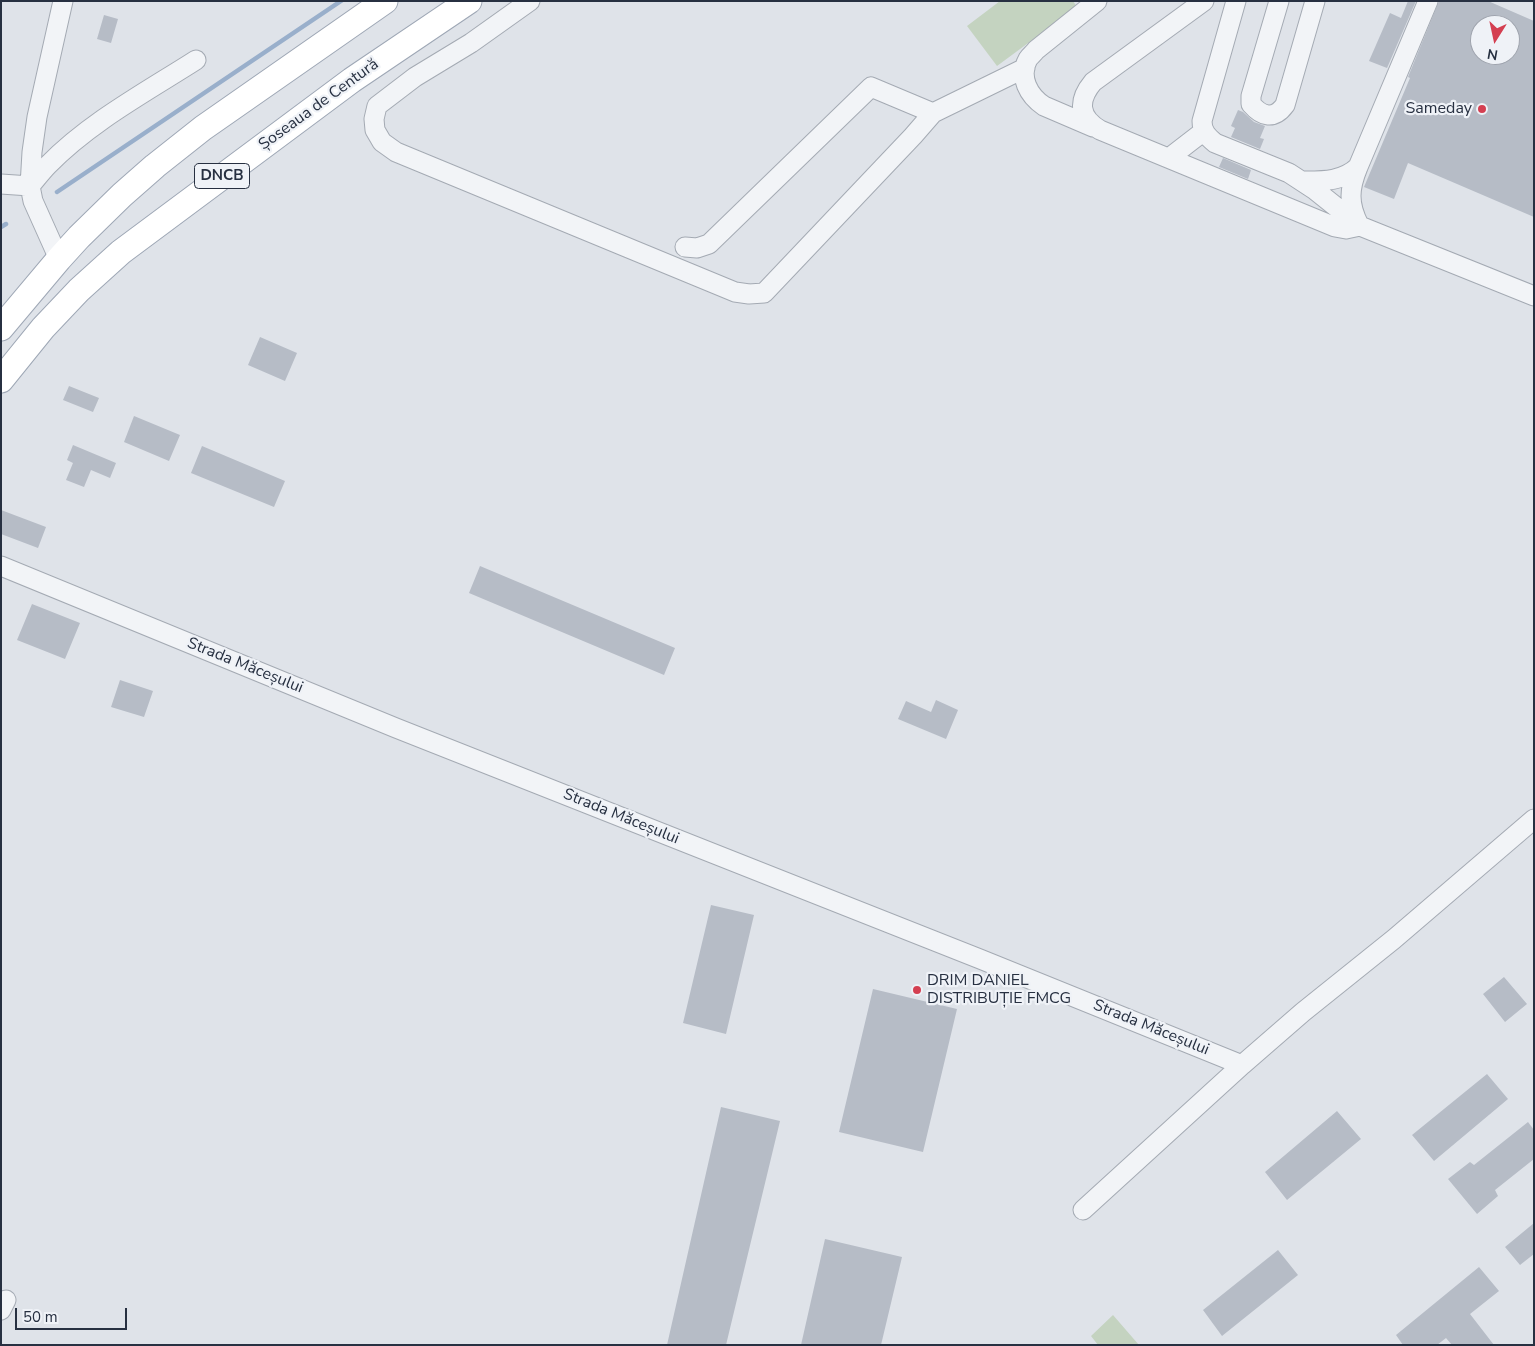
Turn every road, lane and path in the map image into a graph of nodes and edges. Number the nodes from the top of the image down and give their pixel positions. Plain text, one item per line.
1 (63, 1) edge
2 (385, 1) edge
3 (469, 1) edge
4 (530, 1) edge
5 (1097, 1) edge
6 (1204, 1) edge
7 (1236, 1) edge
8 (1279, 1) edge
9 (1315, 1) edge
10 (1428, 1) edge
11 (196, 60) dead end
12 (1025, 68) junction
13 (933, 113) junction
14 (1100, 130) junction
15 (1204, 131) junction
16 (1169, 158) junction
17 (1358, 167) junction
18 (1302, 181) junction
19 (1, 184) edge
20 (30, 186) junction
21 (1360, 226) junction
22 (685, 247) dead end
23 (59, 259) junction
24 (1534, 296) edge
25 (1, 328) edge
26 (1, 380) edge
27 (1, 566) edge
28 (1534, 819) edge
29 (1242, 1065) junction
30 (1084, 1210) dead end

1 - 20 street
2 - 23 main road, DNCB
3 - 26 main road, Șoseaua de Centură / DNCB
4 - 13 street
5 - 12 street
6 - 14 street
7 - 15 street
8 - 9 street
10 - 17 street
11 - 20 street
12 - 13 street
12 - 14 street
13 - 22 street
14 - 16 street
15 - 16 street
15 - 18 street
16 - 21 street
17 - 18 street
17 - 21 street
18 - 21 street
19 - 20 street
20 - 23 street
21 - 24 street
23 - 25 main road, DNCB
27 - 29 street, Strada Măceșului
28 - 29 street
29 - 30 street

